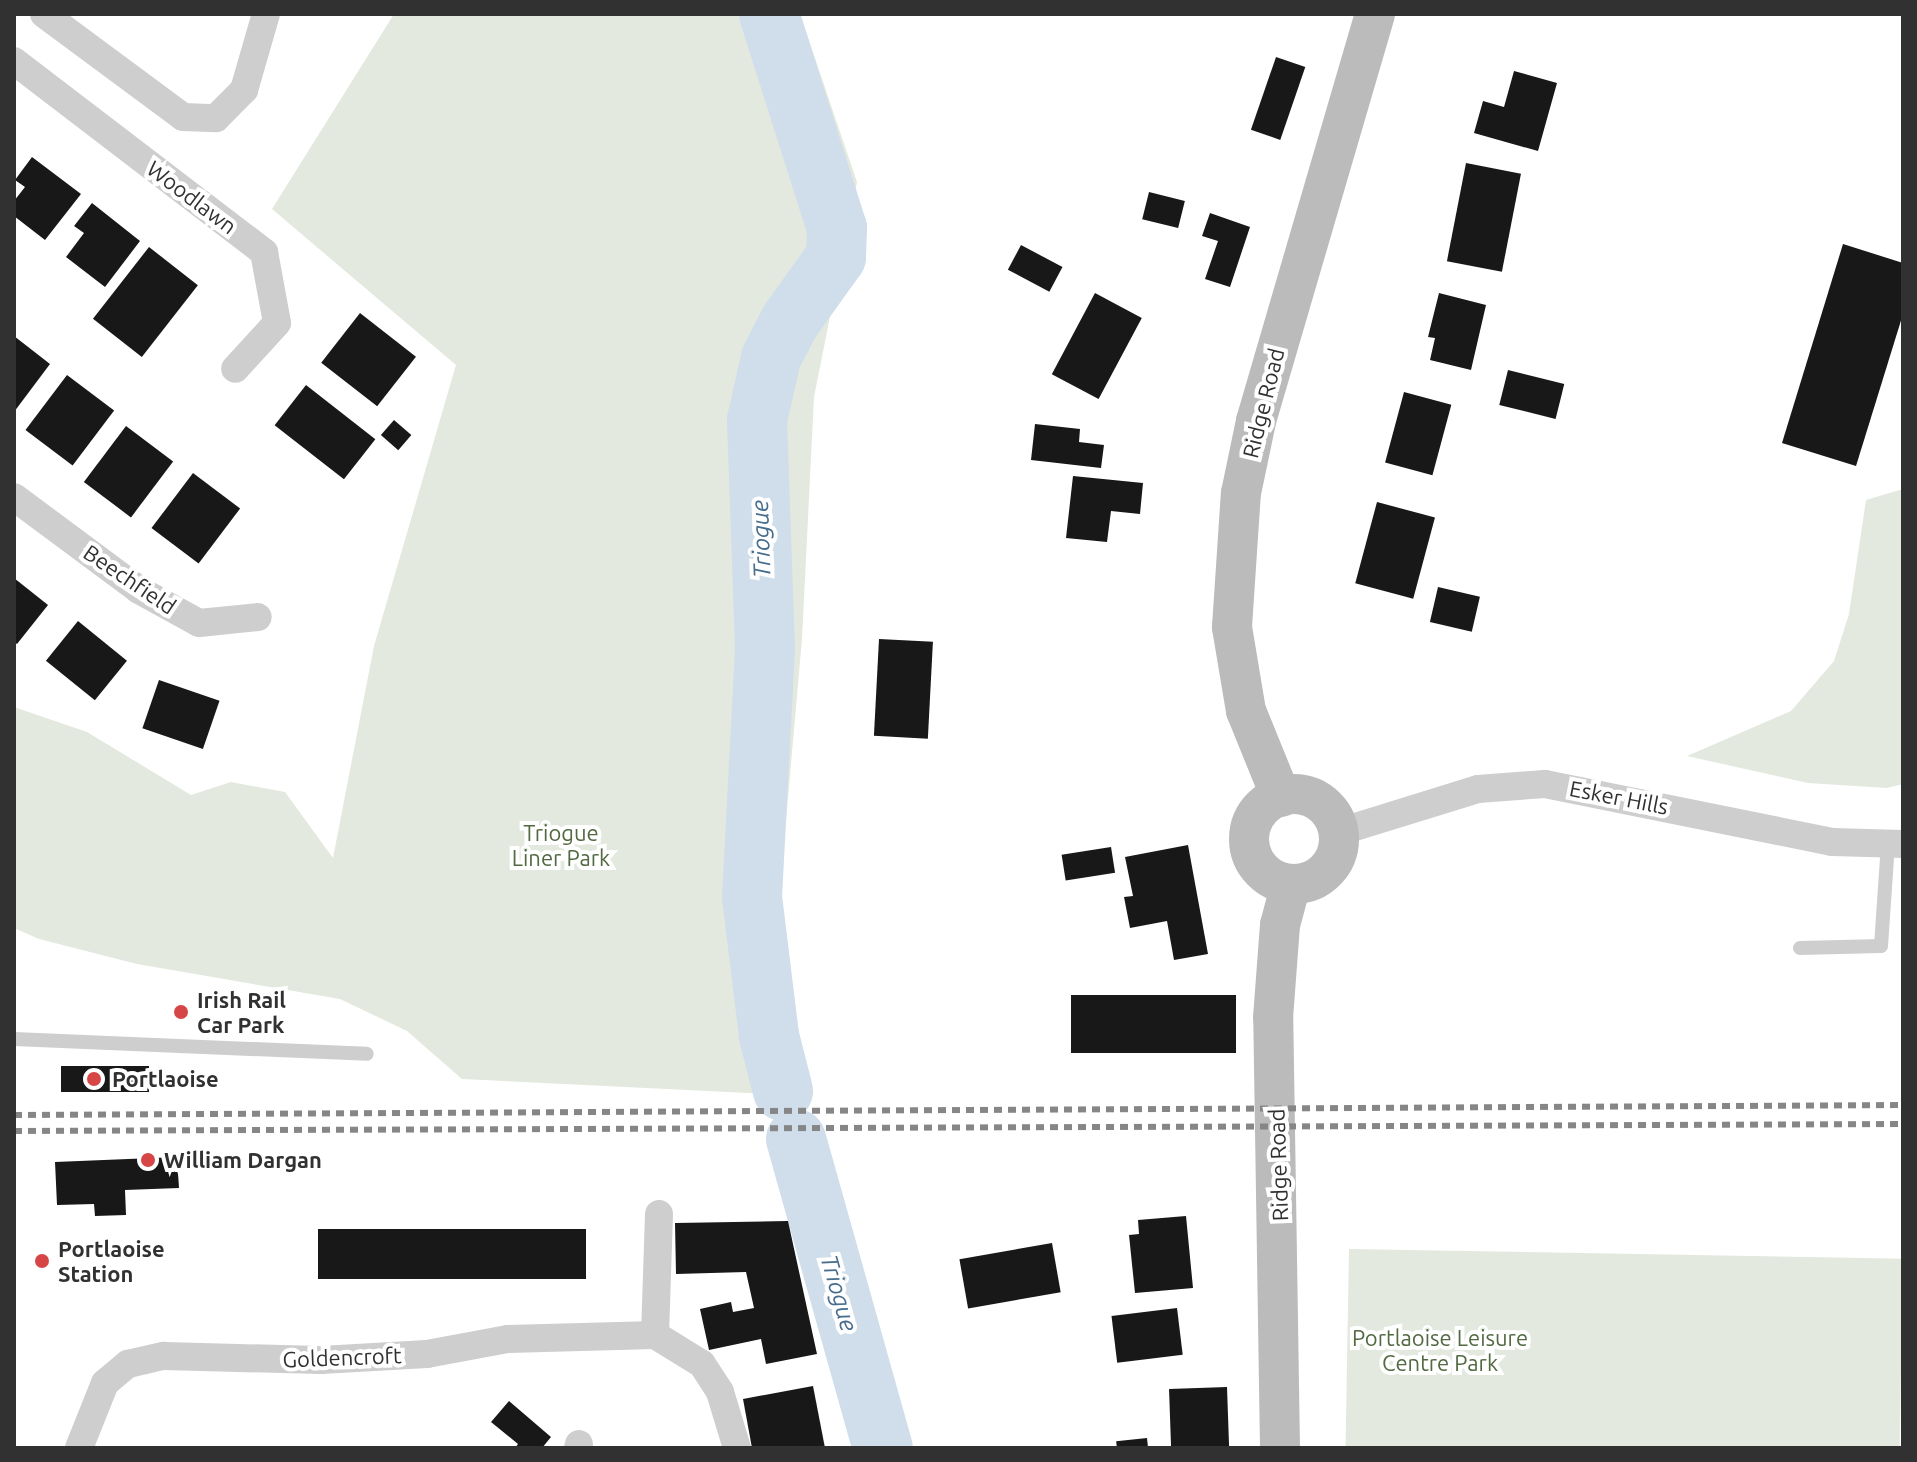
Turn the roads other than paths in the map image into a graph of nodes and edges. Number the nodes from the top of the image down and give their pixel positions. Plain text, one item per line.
1 (44, 14) edge
2 (266, 14) edge
3 (1375, 14) edge
4 (14, 61) edge
5 (235, 369) dead end
6 (14, 497) edge
7 (258, 617) dead end
8 (1281, 797) junction
9 (1339, 832) junction
10 (1896, 844) edge
11 (1291, 884) junction
12 (1800, 948) dead end
13 (14, 1039) edge
14 (367, 1054) dead end
15 (659, 1214) dead end
16 (655, 1335) junction
17 (79, 1448) edge
18 (737, 1448) edge
19 (1280, 1448) edge

1 - 2 street
3 - 8 street, Ridge Road
4 - 5 street, Woodlawn
6 - 7 street, Beechfield
8 - 9 street
8 - 11 street
9 - 10 street, Esker Hills
9 - 11 street
10 - 12 lane
11 - 19 street, Ridge Road
13 - 14 lane
15 - 16 street
16 - 17 street, Goldencroft
16 - 18 street

